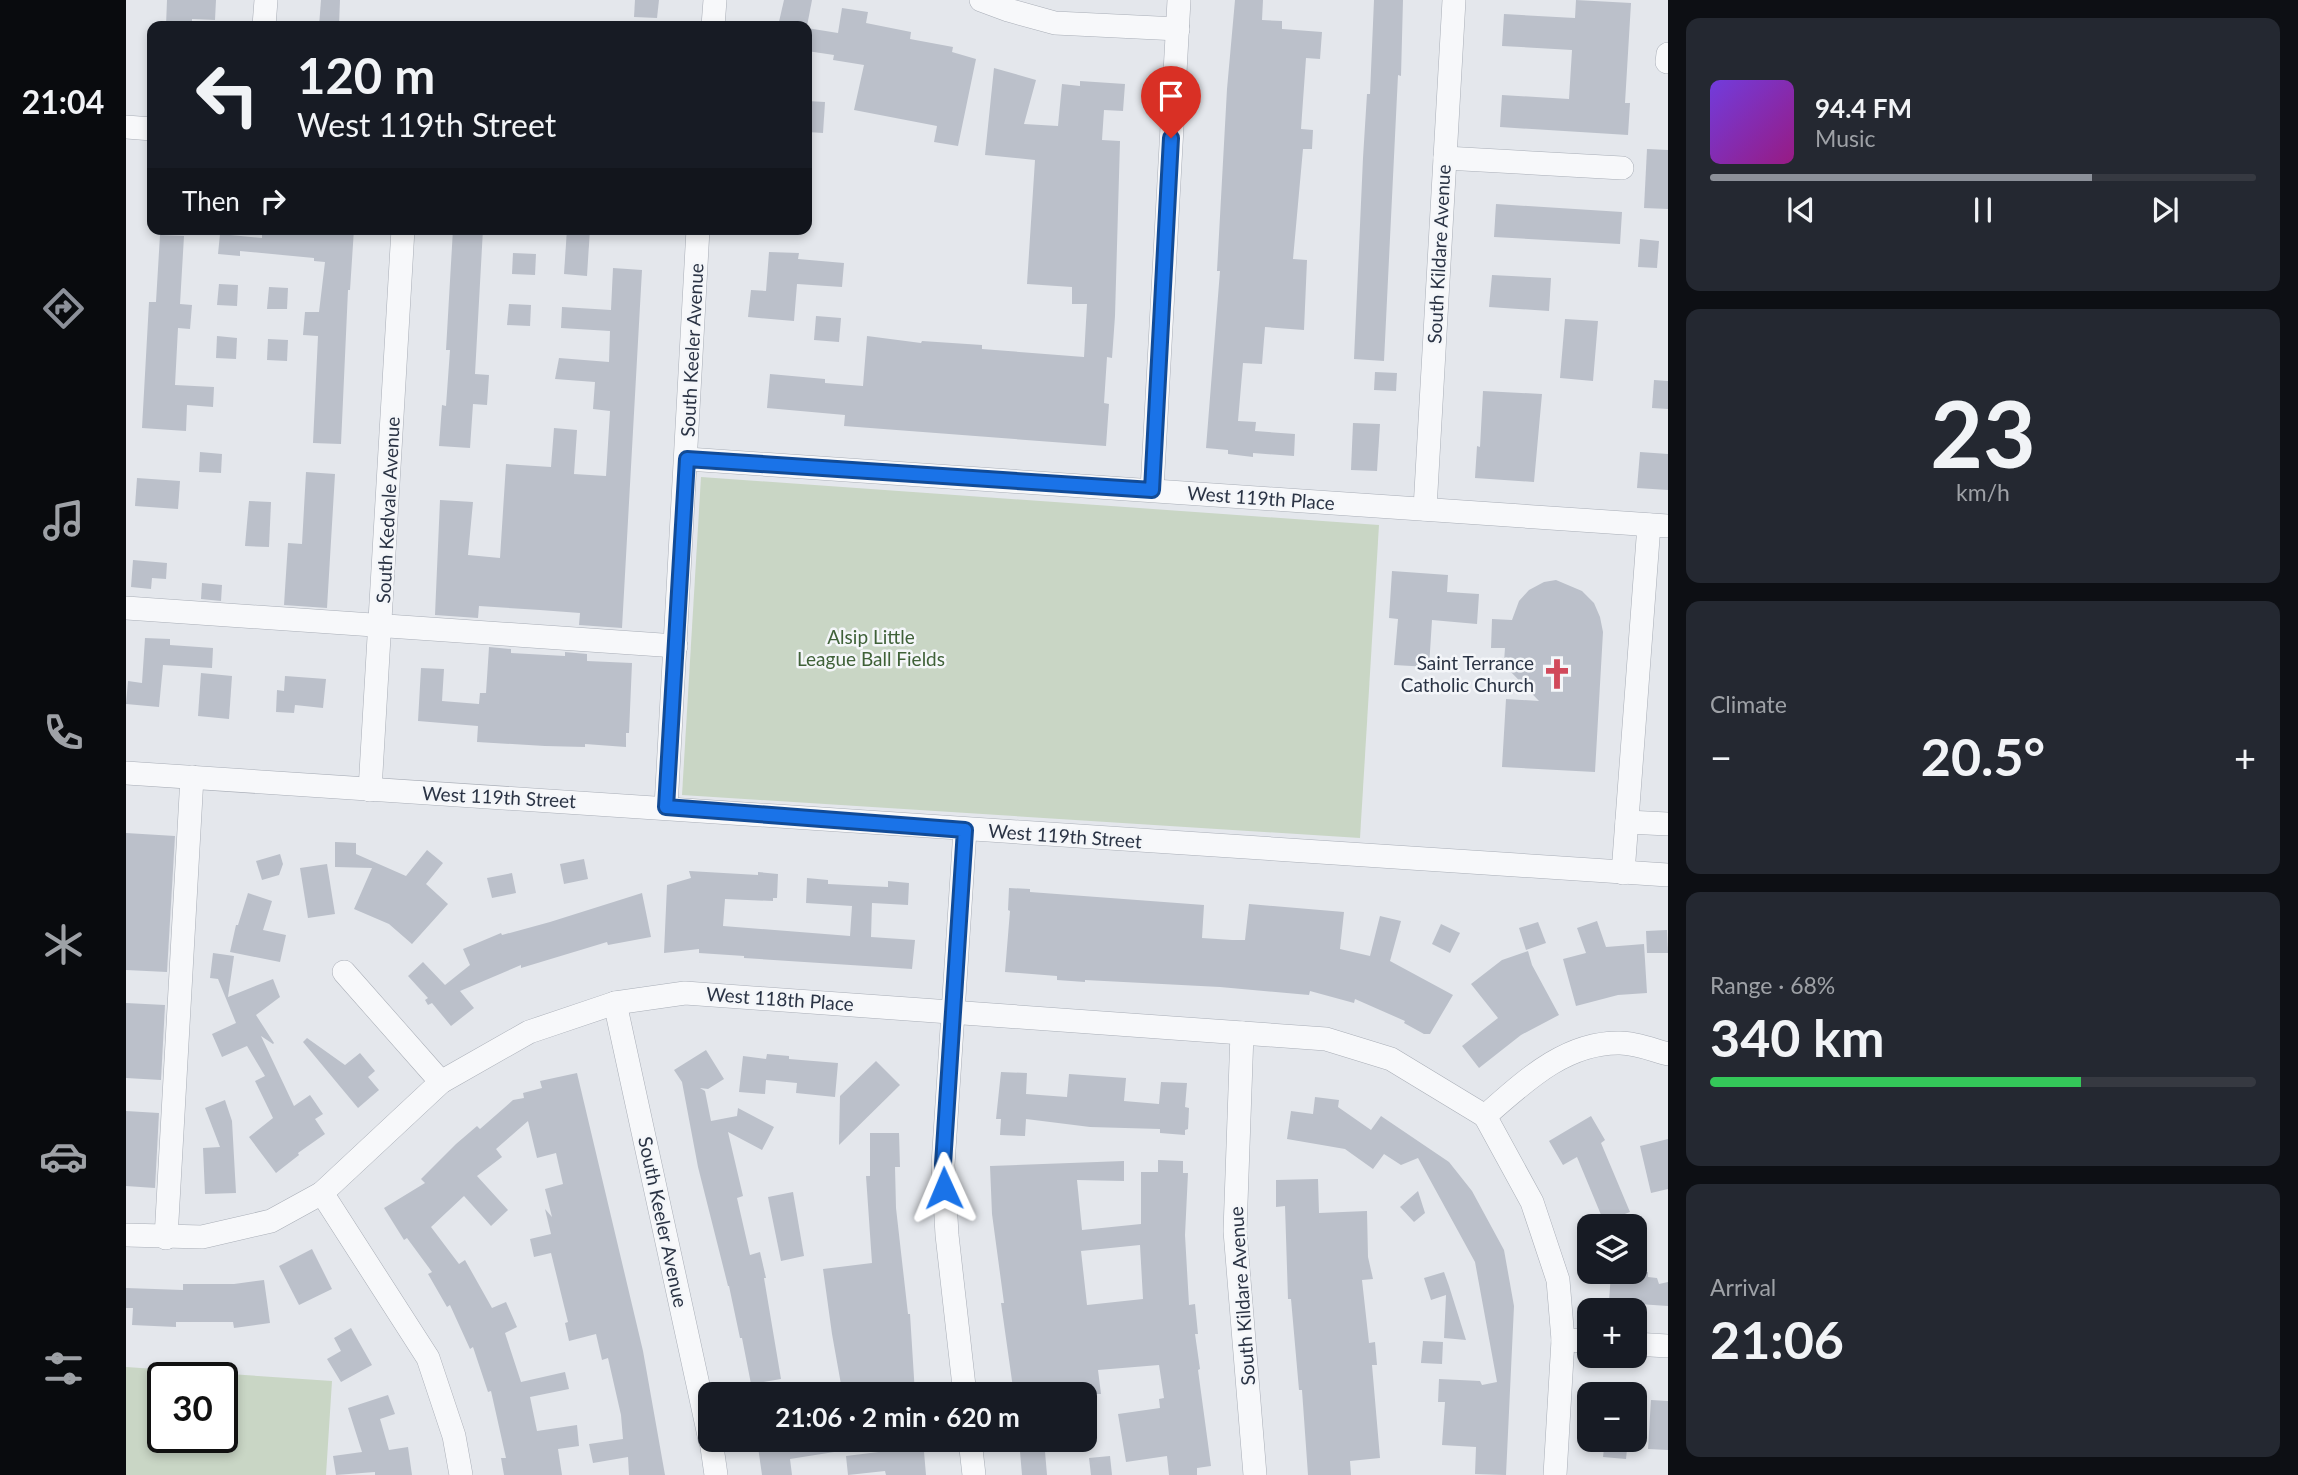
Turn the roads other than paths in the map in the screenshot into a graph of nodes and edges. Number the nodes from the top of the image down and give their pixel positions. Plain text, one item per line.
1 (266, 0) edge
2 (715, 0) edge
3 (981, 0) edge
4 (1179, 0) edge
5 (1454, 0) edge
6 (264, 21) edge
7 (713, 21) edge
8 (1178, 29) junction
9 (1668, 54) edge
10 (1668, 62) edge
11 (126, 127) edge
12 (147, 129) edge
13 (1445, 158) junction
14 (1622, 168) dead end
15 (403, 235) edge
16 (698, 235) edge
17 (687, 459) junction
18 (1152, 490) junction
19 (1425, 509) junction
20 (1658, 525) edge
21 (126, 608) edge
22 (381, 625) junction
23 (676, 646) junction
24 (126, 772) edge
25 (192, 777) junction
26 (370, 790) junction
27 (666, 807) junction
28 (1627, 822) junction
29 (1668, 824) edge
30 (965, 830) junction
31 (1623, 873) junction
32 (1668, 876) edge
33 (345, 972) dead end
34 (615, 1003) junction
35 (955, 1012) junction
36 (1242, 1032) junction
37 (1668, 1054) edge
38 (441, 1083) junction
39 (1485, 1116) junction
40 (321, 1193) junction
41 (126, 1235) edge
42 (166, 1238) junction
43 (1563, 1340) junction
44 (1577, 1341) edge
45 (1647, 1345) edge
46 (1668, 1346) edge
47 (964, 1382) edge
48 (698, 1385) edge
49 (712, 1452) edge
50 (971, 1452) edge
51 (461, 1475) edge
52 (716, 1475) edge
53 (974, 1475) edge
54 (1255, 1475) edge
55 (1555, 1475) edge

1 - 6 street
2 - 7 street
3 - 8 street
4 - 8 street
5 - 13 street, South Kildare Avenue
8 - 18 street
9 - 10 street
11 - 12 street
13 - 14 street
13 - 19 street, South Kildare Avenue
15 - 22 street, South Kedvale Avenue
16 - 17 street, South Keeler Avenue
17 - 18 street, West 119th Place
17 - 23 street, South Keeler Avenue
18 - 19 street, West 119th Place
19 - 20 street, West 119th Place
20 - 28 street
21 - 22 street
22 - 23 street
22 - 26 street, South Kedvale Avenue
23 - 27 street, South Keeler Avenue
24 - 25 street, West 119th Street
25 - 26 street, West 119th Street
25 - 42 street
26 - 27 street, West 119th Street
27 - 30 street, West 119th Street
28 - 29 street
28 - 31 street
30 - 31 street, West 119th Street
30 - 35 street
31 - 32 street, West 119th Street
33 - 38 street
34 - 35 street, West 118th Place
34 - 38 street, West 118th Place
34 - 48 street, South Keeler Avenue
35 - 36 street, West 118th Place
35 - 47 street
36 - 39 street, West 118th Place
36 - 54 street, South Kildare Avenue
37 - 39 street
38 - 40 street, West 118th Place
39 - 43 street
40 - 42 street, West 118th Place
40 - 51 street
41 - 42 street, West 118th Place
43 - 44 street
43 - 55 street
45 - 46 street
49 - 52 street, South Keeler Avenue
50 - 53 street

